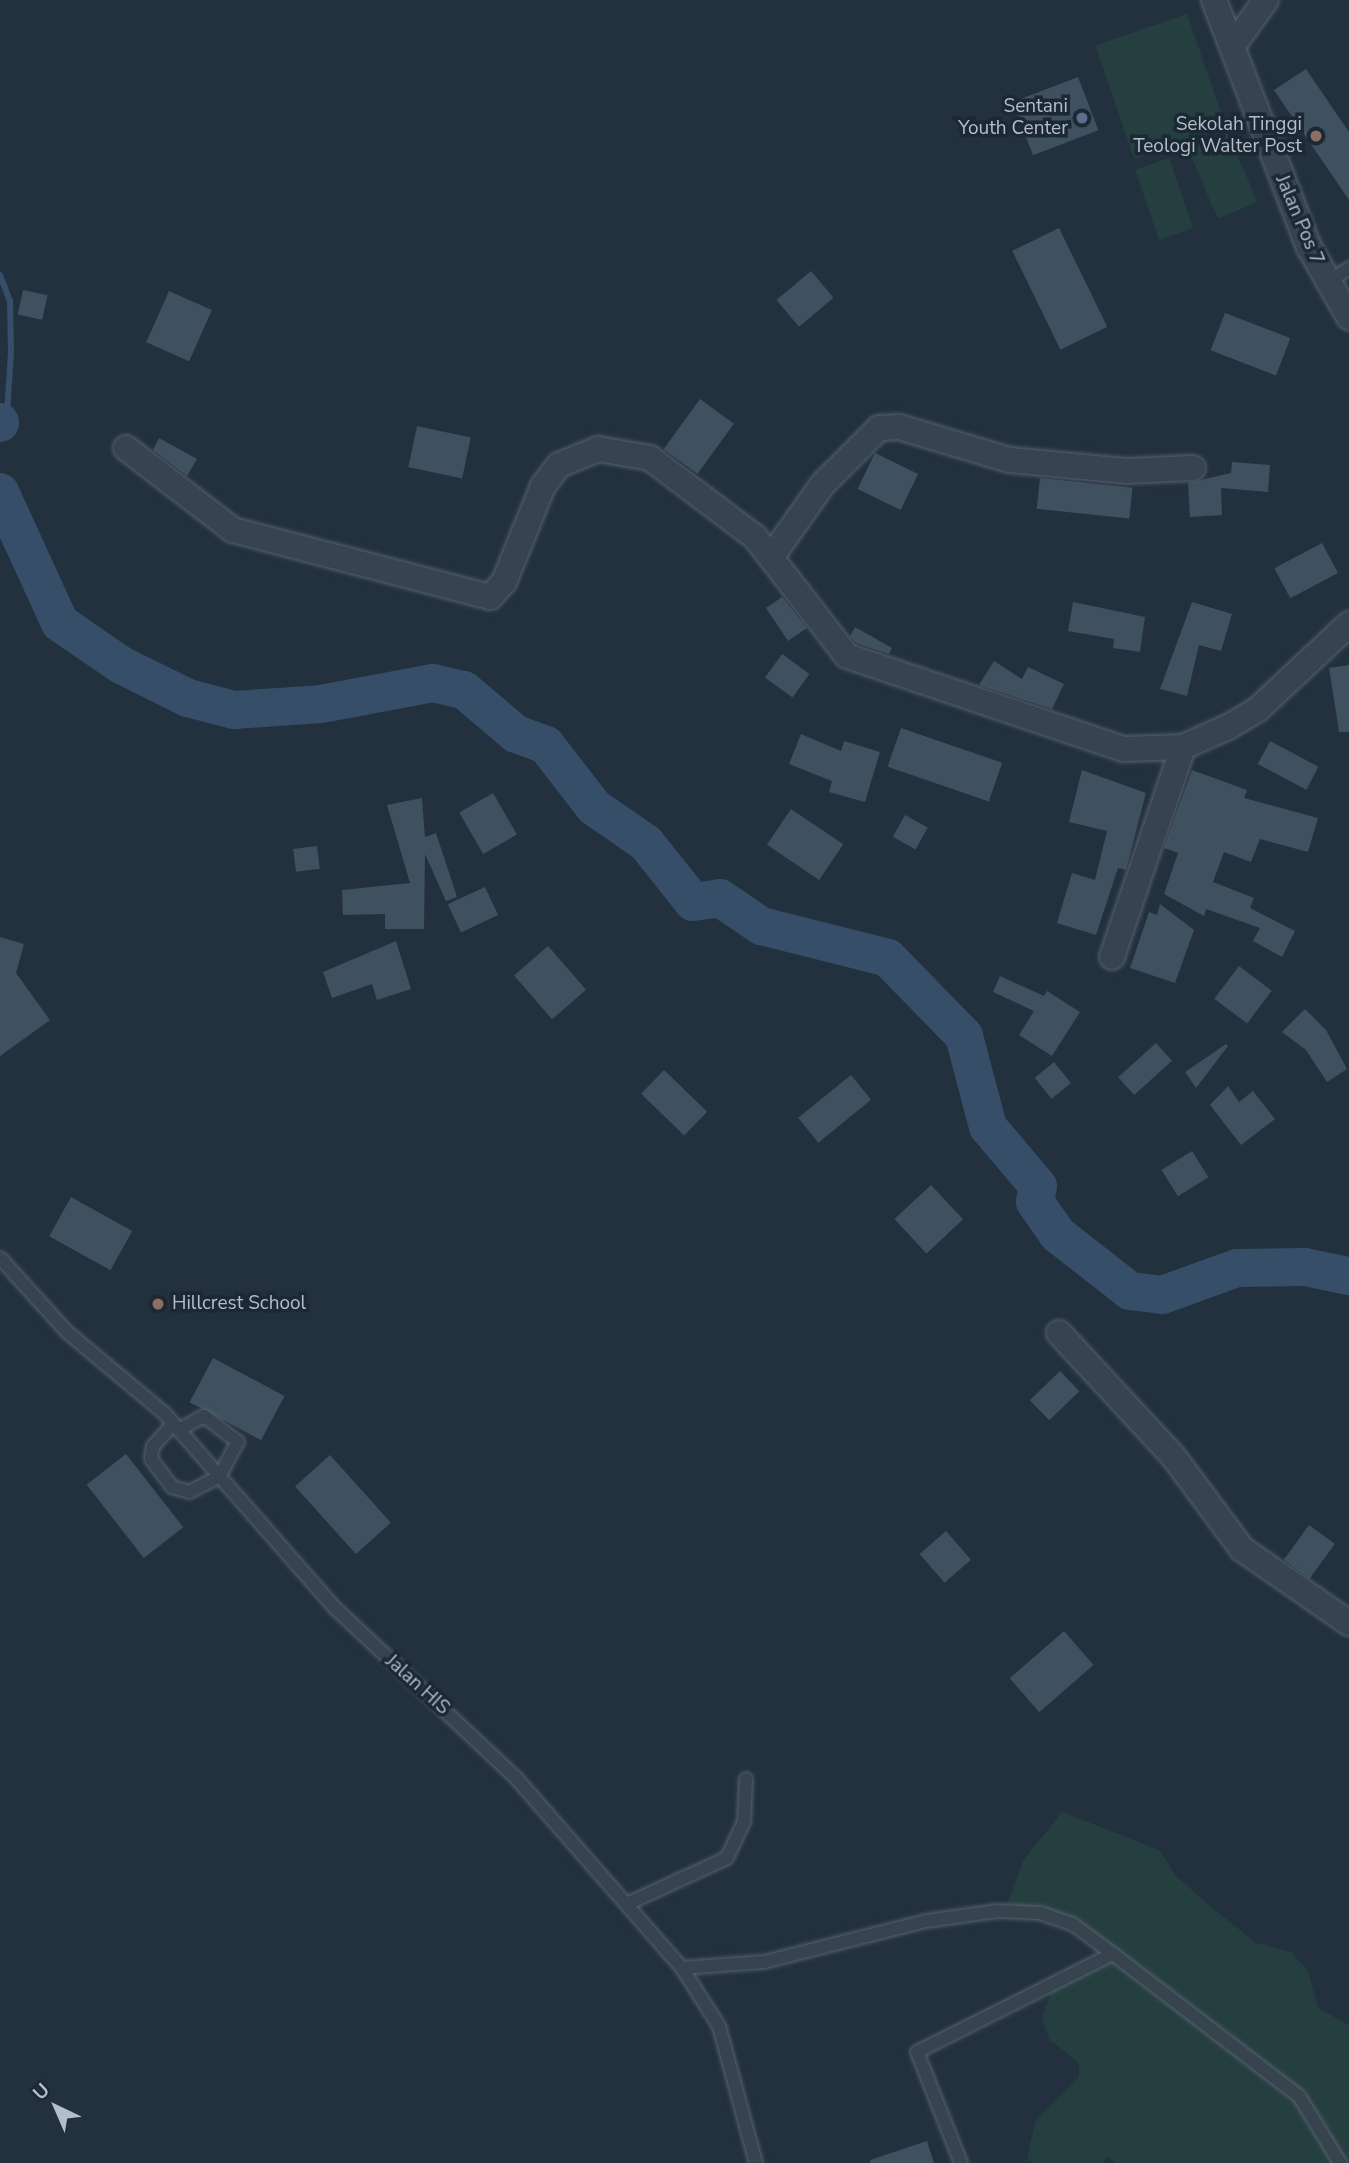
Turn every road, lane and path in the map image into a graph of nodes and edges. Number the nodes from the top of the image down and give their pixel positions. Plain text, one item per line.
1 (1214, 0) edge
2 (1266, 0) edge
3 (1234, 44) junction
4 (1349, 268) edge
5 (1327, 283) junction
6 (1349, 317) edge
7 (126, 448) dead end
8 (1193, 468) dead end
9 (772, 556) junction
10 (1349, 624) edge
11 (1183, 747) junction
12 (1112, 957) dead end
13 (0, 1258) edge
14 (1059, 1333) dead end
15 (176, 1427) junction
16 (219, 1477) junction
17 (1349, 1623) edge
18 (746, 1779) dead end
19 (627, 1904) junction
20 (1113, 1954) junction
21 (682, 1968) junction
22 (756, 2163) edge
23 (961, 2163) edge
24 (1340, 2163) edge

1 - 3 street, Jalan Pos 7
2 - 3 street
3 - 5 street, Jalan Pos 7
4 - 5 lane
5 - 6 street, Jalan Pos 7
7 - 9 street
8 - 9 street
9 - 11 street
10 - 11 street
11 - 12 street
13 - 15 lane, Jalan HIS
14 - 17 street
15 - 16 lane, Jalan HIS
15 - 16 lane
15 - 16 lane
16 - 19 lane, Jalan HIS
18 - 19 lane
19 - 21 lane, Jalan HIS
20 - 21 lane
20 - 23 lane
20 - 24 lane
21 - 22 lane, Jalan HIS

